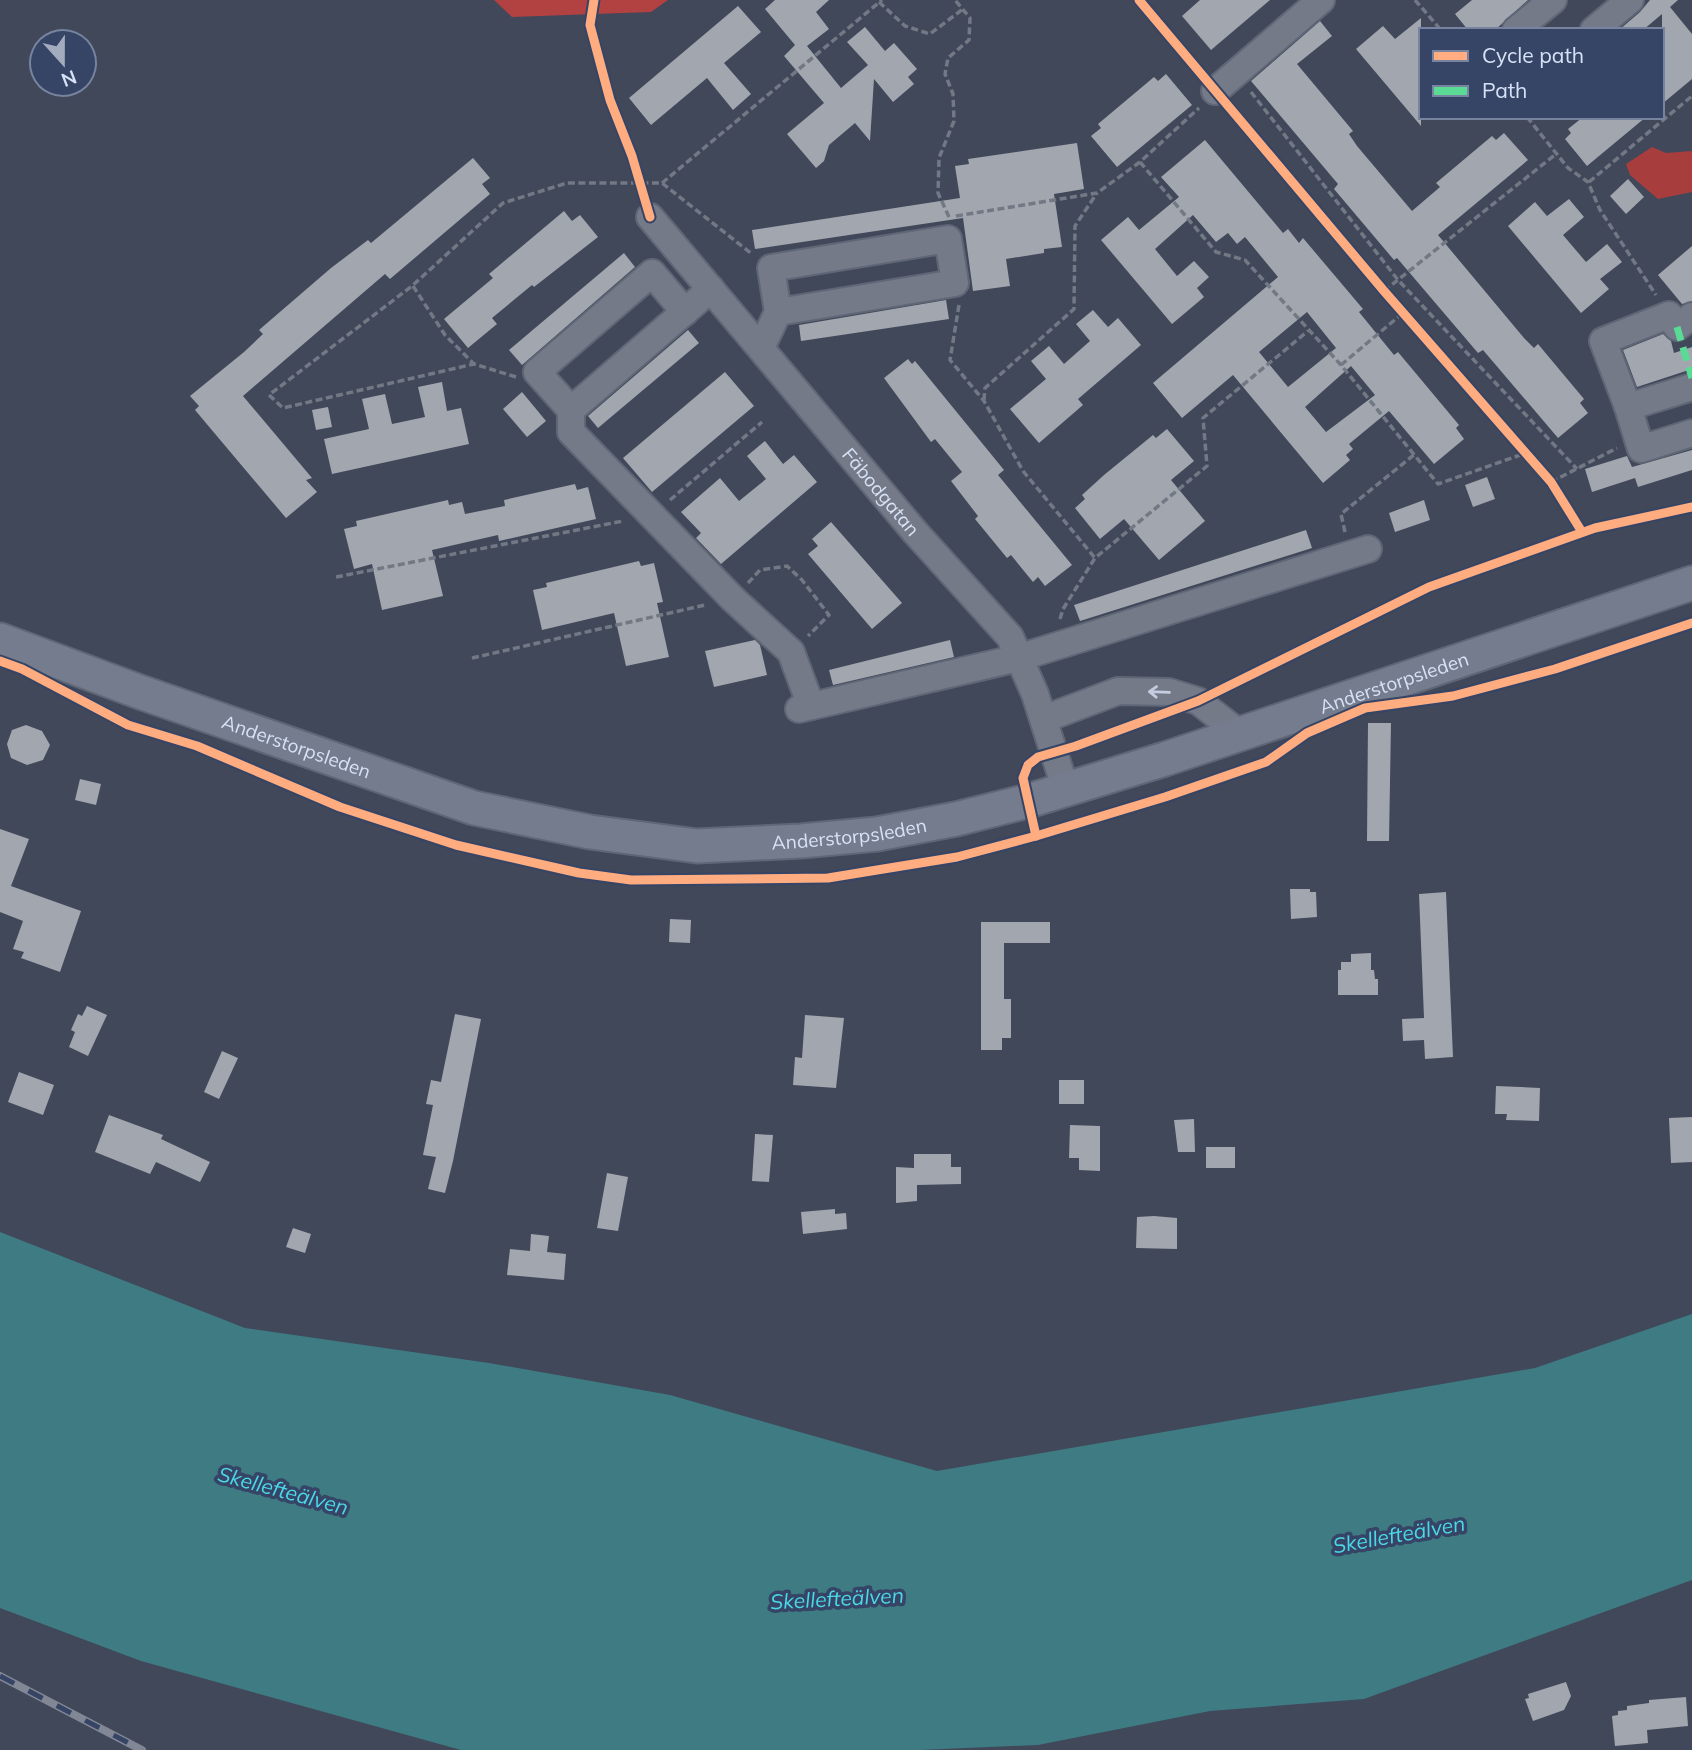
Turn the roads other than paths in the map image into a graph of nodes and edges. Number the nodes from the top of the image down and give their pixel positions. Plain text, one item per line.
1 (1321, 0) edge
2 (1553, 0) edge
3 (1630, 0) edge
4 (1518, 28) edge
5 (1596, 28) edge
6 (1215, 91) road end
7 (650, 217) dead end
8 (711, 289) junction
9 (685, 312) junction
10 (778, 312) junction
11 (1681, 316) edge
12 (761, 348) junction
13 (1692, 387) edge
14 (1628, 407) junction
15 (571, 410) junction
16 (1692, 433) edge
17 (1358, 551) road end
18 (1692, 583) edge
19 (0, 639) edge
20 (1018, 658) junction
21 (1044, 719) junction
22 (1239, 733) junction
23 (1066, 790) junction

1 - 6 street
2 - 4 street
3 - 5 street
7 - 8 street, Fäbodgatan
8 - 9 street
8 - 12 street, Fäbodgatan
9 - 15 street
9 - 15 street
10 - 10 street
10 - 12 street
11 - 14 street
12 - 20 street, Fäbodgatan
13 - 14 street
14 - 16 street
15 - 20 street
17 - 20 street
18 - 22 main road, Anderstorpsleden
19 - 23 main road, Anderstorpsleden
20 - 21 street, Fäbodgatan
22 -> 21 street
21 - 23 street, Fäbodgatan
22 - 23 main road, Anderstorpsleden

